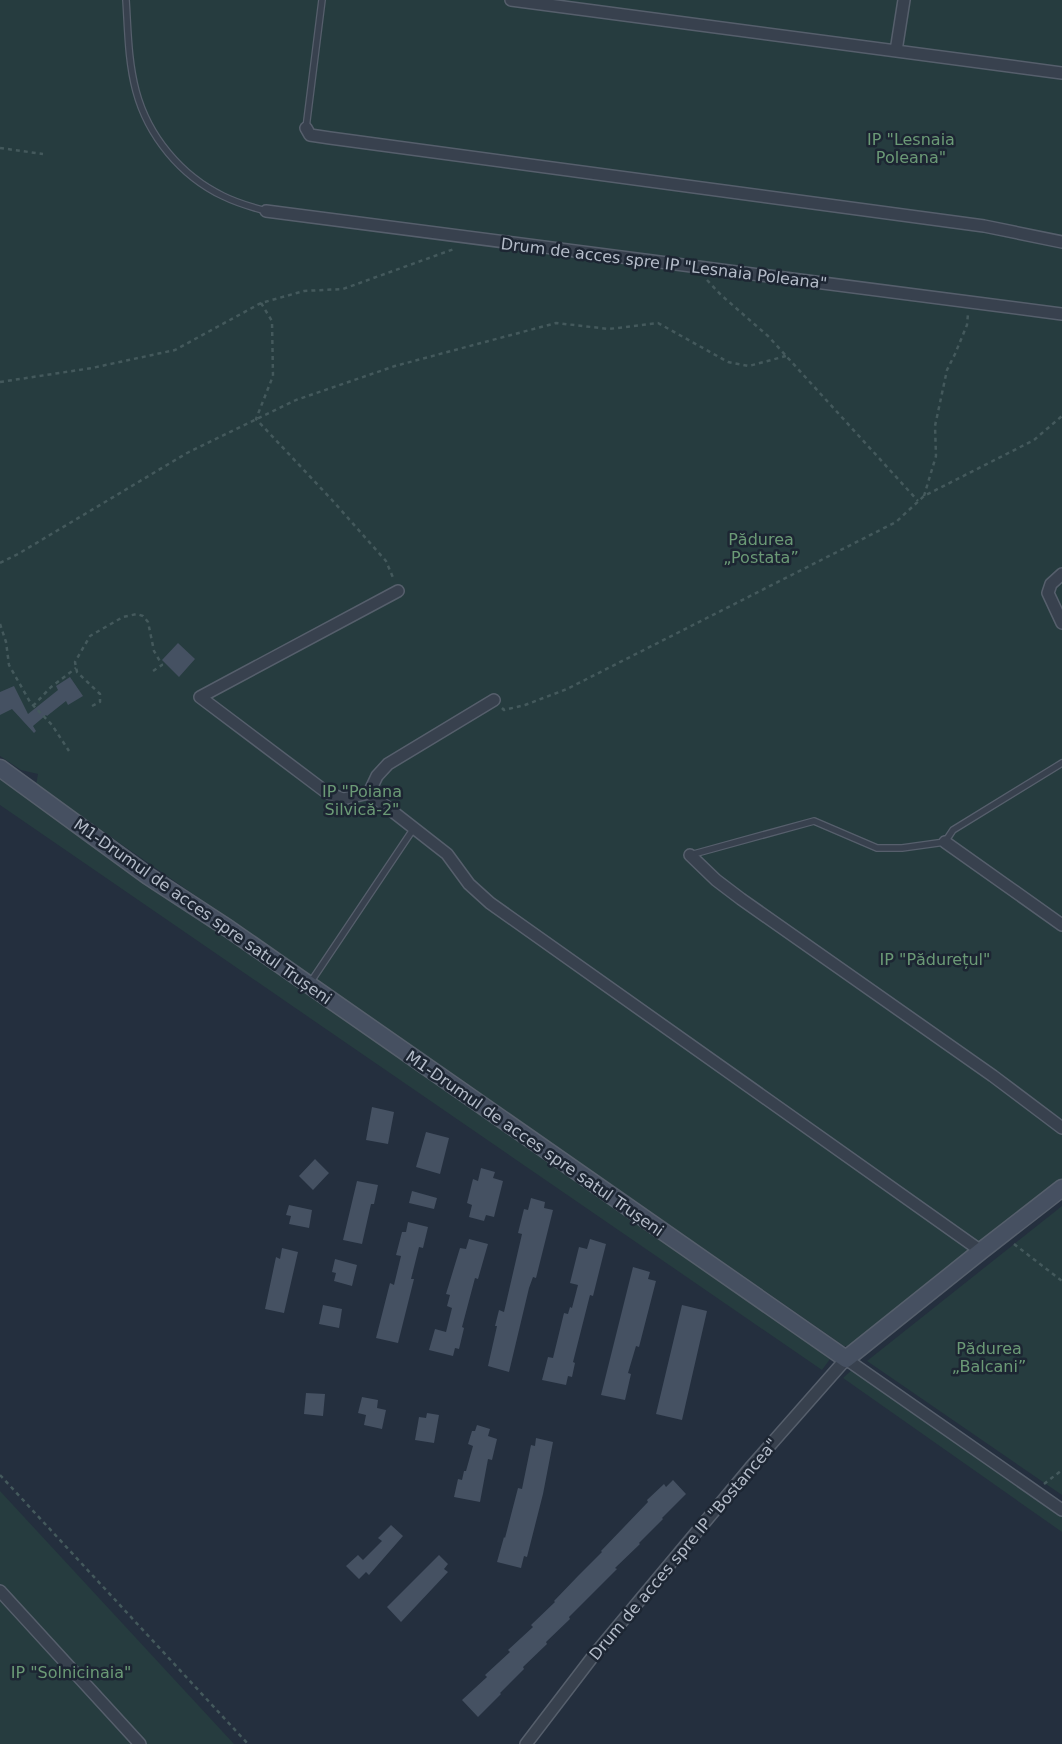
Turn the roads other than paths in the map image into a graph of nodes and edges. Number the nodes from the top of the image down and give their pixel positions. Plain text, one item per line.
1 (126, 0) edge
2 (322, 0) edge
3 (511, 0) edge
4 (904, 0) edge
5 (896, 51) junction
6 (1062, 73) edge
7 (306, 128) joint
8 (266, 211) joint
9 (1062, 242) edge
10 (1062, 314) edge
11 (1062, 574) edge
12 (398, 591) road end
13 (1062, 623) edge
14 (494, 700) road end
15 (1062, 763) edge
16 (0, 768) edge
17 (369, 793) junction
18 (414, 828) junction
19 (945, 842) junction
20 (690, 855) joint
21 (1062, 925) edge
22 (308, 985) junction
23 (1062, 1128) edge
24 (1062, 1188) edge
25 (981, 1251) junction
26 (846, 1359) junction
27 (1062, 1510) edge
28 (0, 1591) edge
29 (140, 1744) edge
30 (526, 1744) edge

1 - 8 lane
2 - 7 lane
3 - 5 street
4 - 5 street
5 - 6 street
7 - 9 street
8 - 10 street, Drum de acces spre IP "Lesnaia Poleana"
11 - 13 street
12 - 17 street
14 - 17 street
15 - 19 lane
16 - 22 street, M1-Drumul de acces spre satul Trușeni
17 - 18 street
18 - 22 lane
18 - 25 street
19 - 20 lane
19 - 21 street
20 - 23 street
22 - 26 street, M1-Drumul de acces spre satul Trușeni
24 - 25 street
25 - 26 street
26 - 27 street
26 - 30 street, Drum de acces spre IP "Bostancea"
28 - 29 street

